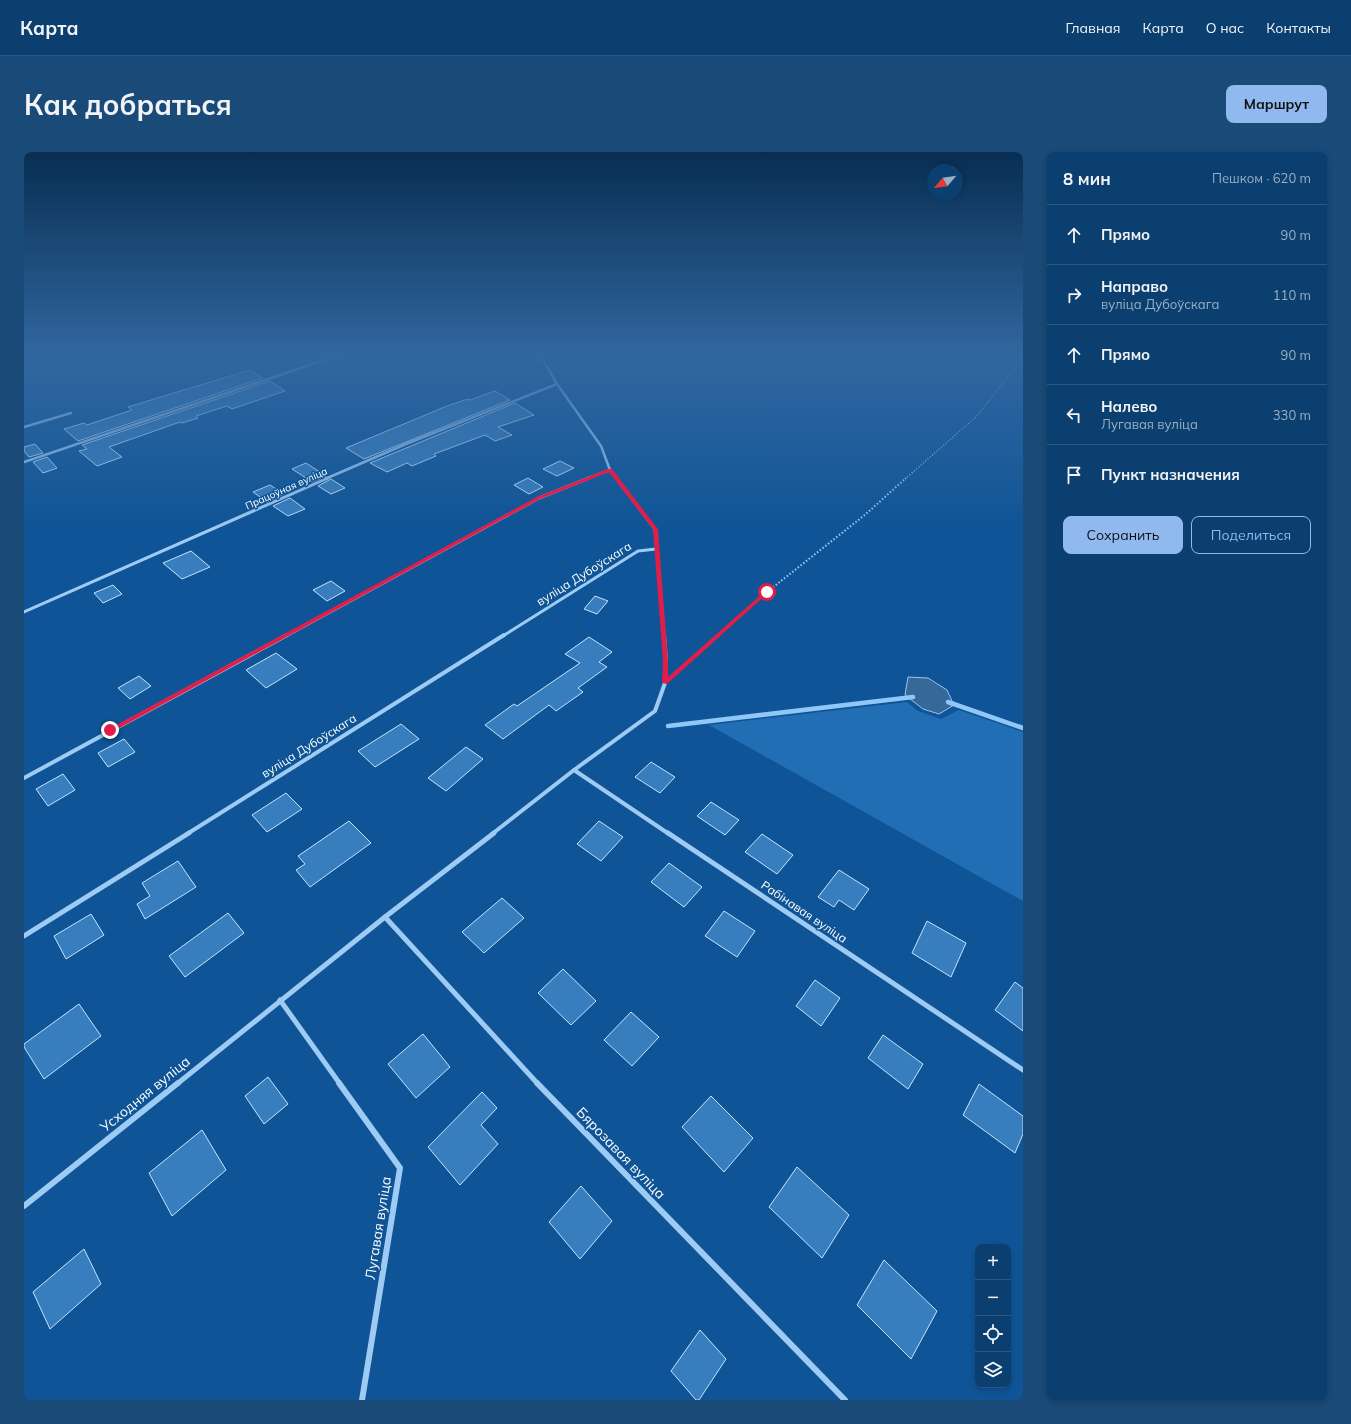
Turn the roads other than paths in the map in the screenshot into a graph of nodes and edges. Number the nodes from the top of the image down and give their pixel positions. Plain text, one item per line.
1 (71, 413) dead end
2 (168, 413) edge
3 (484, 413) edge
4 (578, 413) edge
5 (24, 427) edge
6 (24, 462) edge
7 (610, 470) junction
8 (656, 549) junction
9 (24, 612) edge
10 (574, 770) junction
11 (24, 778) edge
12 (385, 917) junction
13 (24, 936) edge
14 (280, 1000) junction
15 (1023, 1070) edge
16 (24, 1206) edge
17 (362, 1400) edge
18 (845, 1400) edge

1 - 5 street
2 - 6 street
3 - 9 street, Працоўная вуліца
4 - 7 street
7 - 8 street
7 - 11 street
8 - 10 street
8 - 13 street, вуліца Дубоўскага
10 - 12 street
10 - 15 street, Рабінавая вуліца
12 - 14 street
12 - 18 street, Бярозавая вуліца
14 - 16 street, Усходняя вуліца
14 - 17 street, Лугавая вуліца

